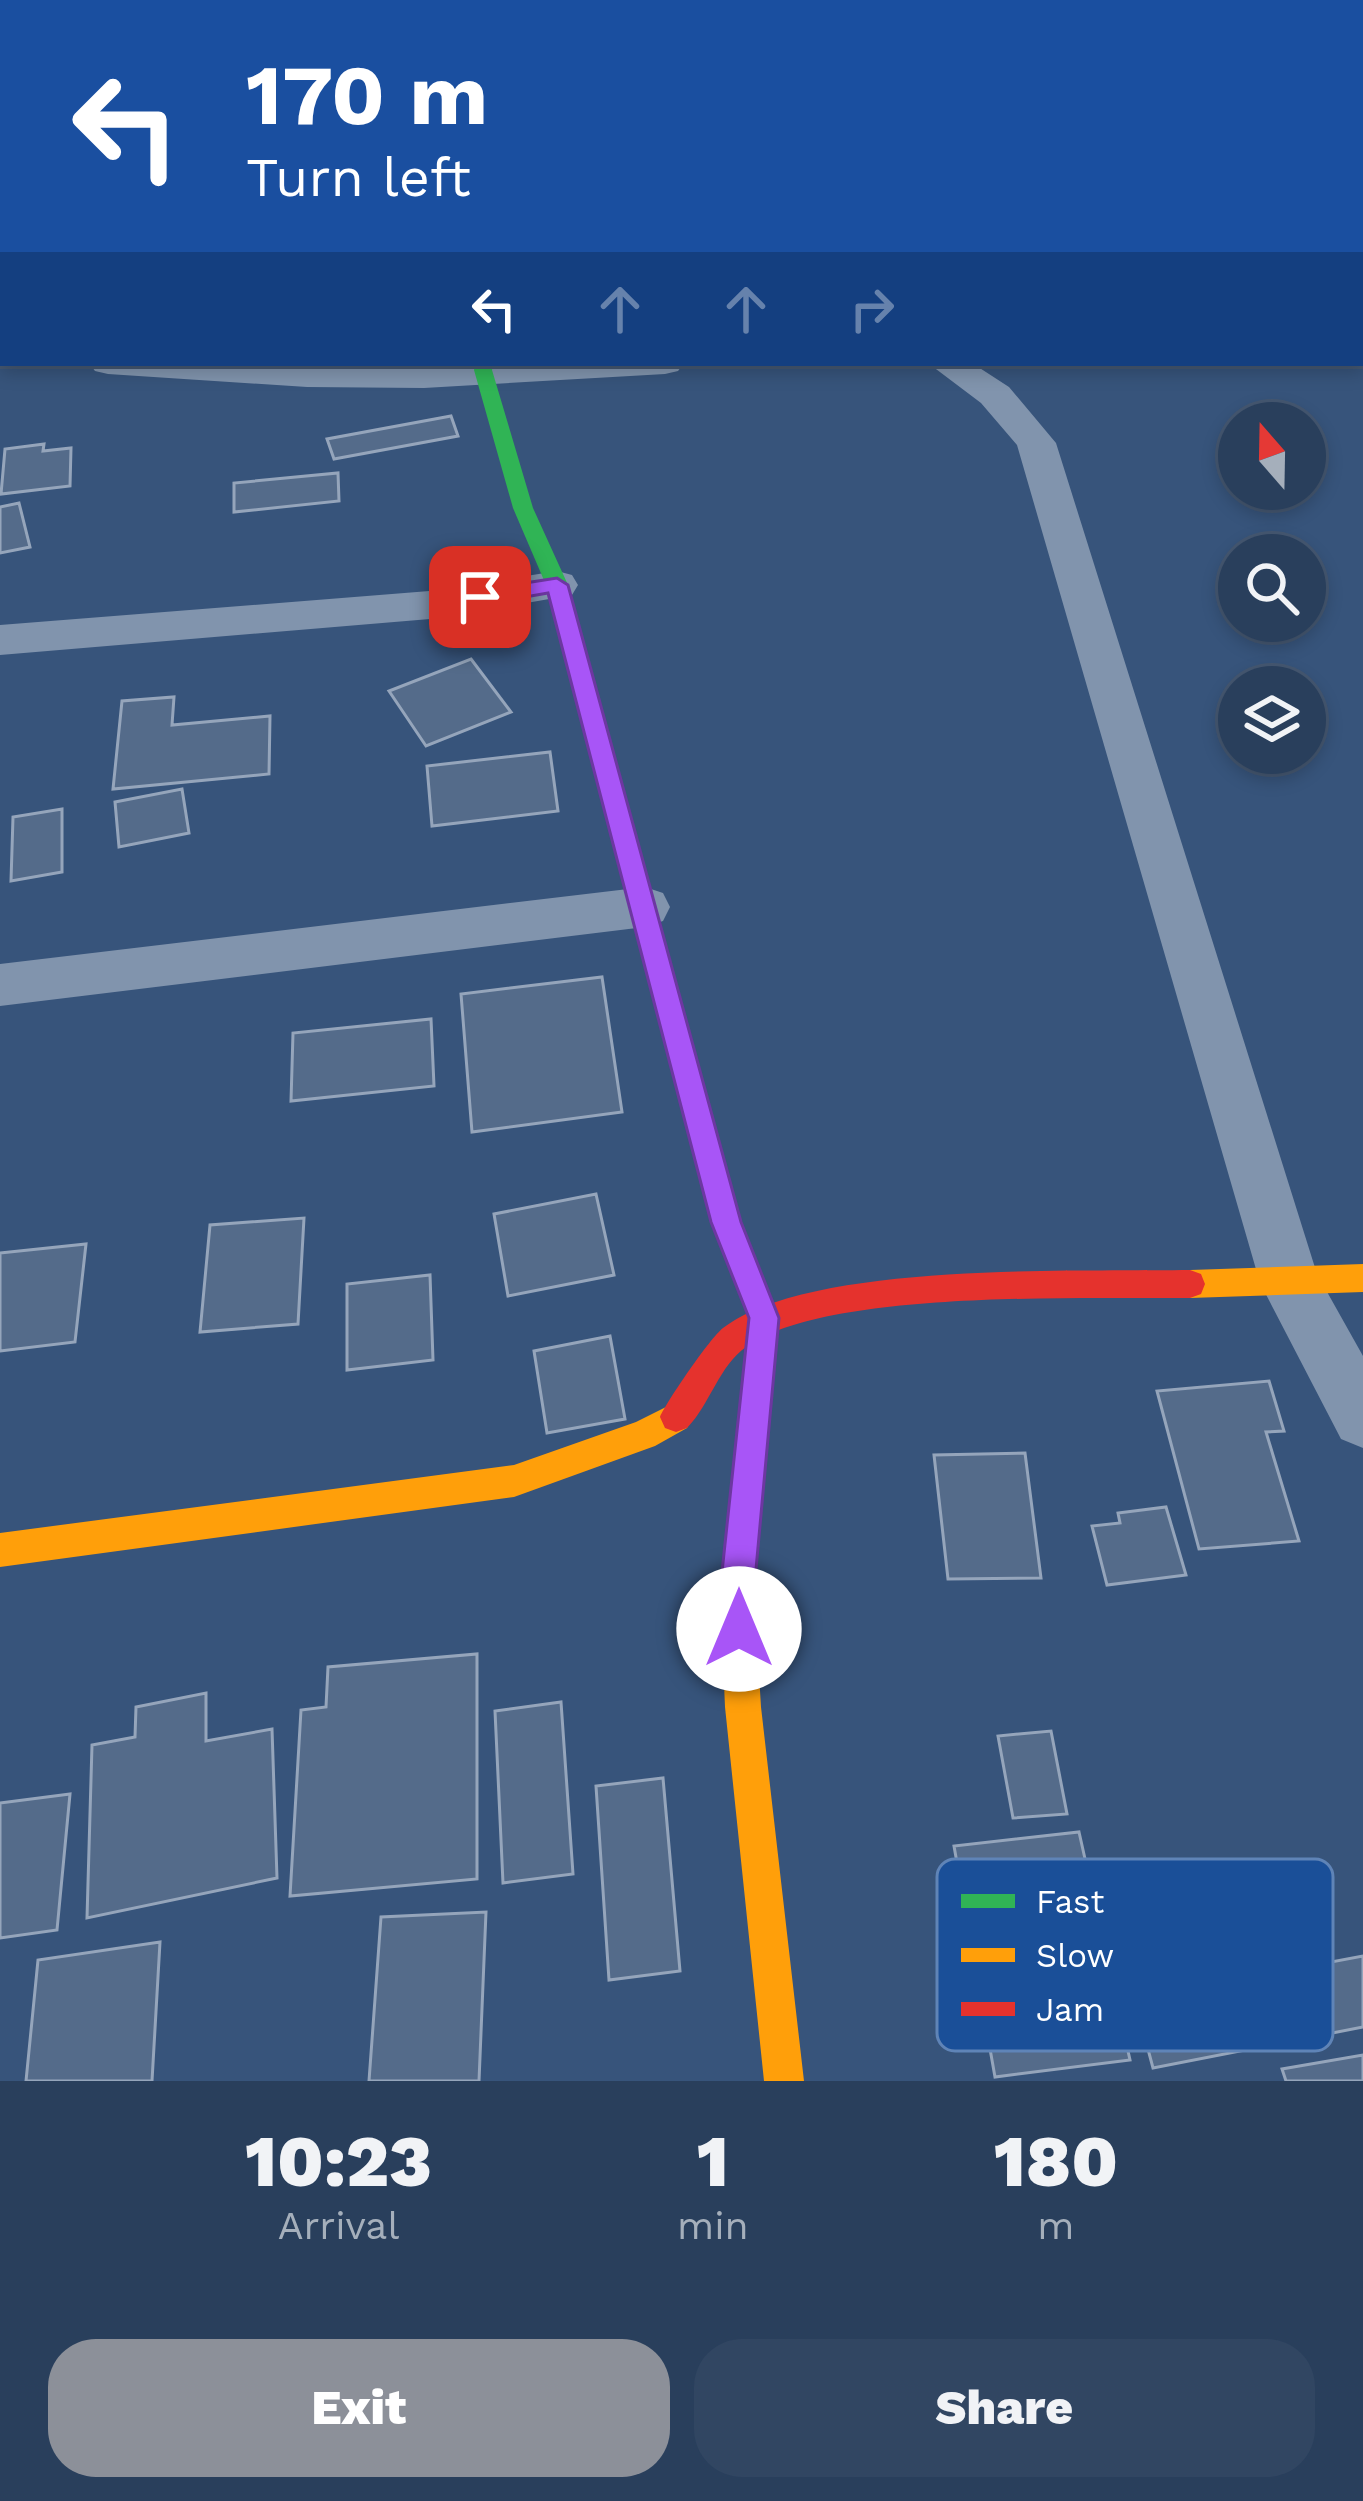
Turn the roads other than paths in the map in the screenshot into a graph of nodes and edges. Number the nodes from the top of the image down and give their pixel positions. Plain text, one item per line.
1 (154, 366) edge
2 (529, 366) edge
3 (952, 366) edge
4 (484, 367) edge
5 (557, 585) junction
6 (0, 640) edge
7 (645, 907) junction
8 (0, 985) edge
9 (1363, 1278) edge
10 (1290, 1283) junction
11 (764, 1318) junction
12 (1363, 1417) edge
13 (0, 1550) edge
14 (784, 2081) edge

1 - 4 street
2 - 4 street
3 - 10 street
4 - 5 street
5 - 6 street
5 - 7 street
7 - 8 street
7 - 11 street
9 - 10 street
10 - 11 street
10 - 12 street
11 - 13 street
11 - 14 street

